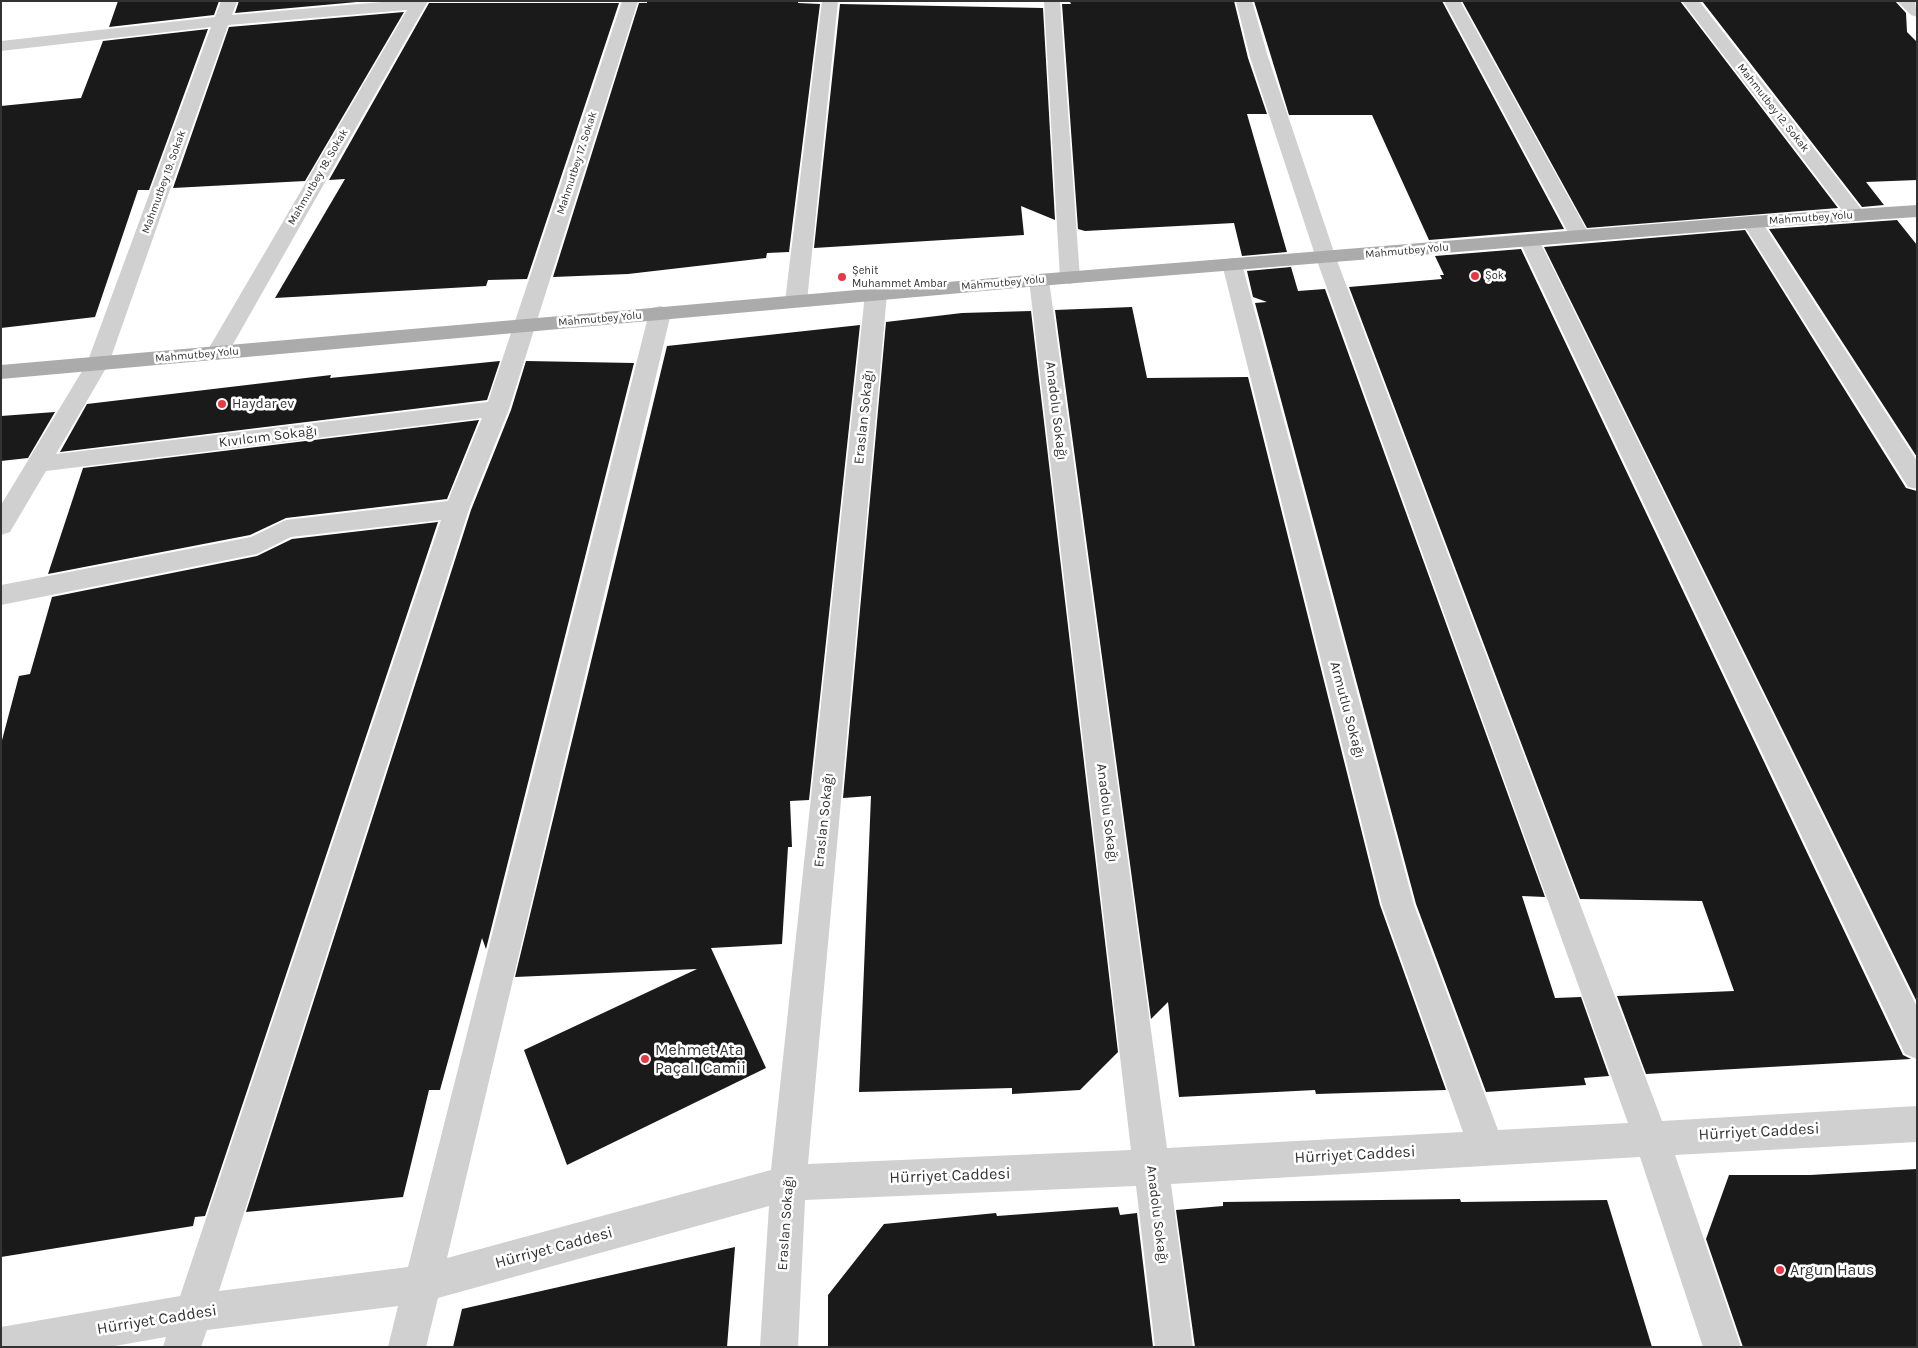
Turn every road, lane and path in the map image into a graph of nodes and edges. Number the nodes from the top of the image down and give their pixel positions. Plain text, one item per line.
1 (229, 1) edge
2 (630, 1) edge
3 (830, 1) edge
4 (1052, 1) edge
5 (1244, 1) edge
6 (1452, 1) edge
7 (1690, 1) edge
8 (1905, 1) edge
9 (419, 3) edge
10 (1917, 12) edge
11 (222, 21) junction
12 (1, 46) edge
13 (1915, 213) edge
14 (1855, 214) junction
15 (1752, 222) junction
16 (1580, 236) junction
17 (1530, 240) junction
18 (1326, 258) junction
19 (1232, 264) junction
20 (1070, 278) junction
21 (1039, 280) junction
22 (876, 294) junction
23 (796, 301) junction
24 (660, 313) junction
25 (524, 326) junction
26 (217, 353) junction
27 (98, 363) junction
28 (1, 372) edge
29 (497, 409) junction
30 (39, 464) junction
31 (1917, 481) edge
32 (457, 509) junction
33 (1, 526) edge
34 (1, 595) edge
35 (1917, 1043) edge
36 (1917, 1124) edge
37 (1651, 1138) junction
38 (1487, 1148) junction
39 (1151, 1167) junction
40 (788, 1183) junction
41 (421, 1284) junction
42 (194, 1313) junction
43 (1, 1346) edge
44 (182, 1347) edge
45 (407, 1347) edge
46 (779, 1347) edge
47 (1174, 1347) edge
48 (1722, 1347) edge

1 - 11 street, Mahmutbey 19. Sokak
2 - 25 street, Mahmutbey 17. Sokak
3 - 23 street
4 - 20 street
5 - 18 street
6 - 16 street
7 - 14 street, Mahmutbey 12. Sokak
8 - 10 street
9 - 11 street
9 - 26 street, Mahmutbey 18. Sokak
11 - 12 street
11 - 27 street, Mahmutbey 19. Sokak
13 - 14 main road, Mahmutbey Yolu
14 - 15 main road, Mahmutbey Yolu
15 - 16 main road, Mahmutbey Yolu
15 - 31 street
16 - 17 main road, Mahmutbey Yolu
17 - 18 main road, Mahmutbey Yolu
17 - 35 street
18 - 19 main road, Mahmutbey Yolu
18 - 37 street
19 - 20 main road, Mahmutbey Yolu
19 - 38 street, Armutlu Sokağı
20 - 21 main road, Mahmutbey Yolu
21 - 22 main road, Mahmutbey Yolu
21 - 39 street, Anadolu Sokağı
22 - 23 main road, Mahmutbey Yolu
22 - 40 street, Eraslan Sokağı
23 - 24 main road, Mahmutbey Yolu
24 - 25 main road, Mahmutbey Yolu
24 - 41 street
25 - 26 main road, Mahmutbey Yolu
25 - 29 street, Mahmutbey 17. Sokak
26 - 27 main road, Mahmutbey Yolu
27 - 28 main road, Mahmutbey Yolu
27 - 30 street, Mahmutbey 19. Sokak
29 - 30 street, Kıvılcım Sokağı
29 - 32 street, Mahmutbey 17. Sokak
30 - 33 street, Mahmutbey 19. Sokak
32 - 34 street
32 - 42 street, Mahmutbey 17. Sokak
36 - 37 street, Hürriyet Caddesi
37 - 38 street, Hürriyet Caddesi
37 - 48 street
38 - 39 street, Hürriyet Caddesi
39 - 40 street, Hürriyet Caddesi
39 - 47 street, Anadolu Sokağı
40 - 41 street, Hürriyet Caddesi
40 - 46 street, Eraslan Sokağı
41 - 42 street, Hürriyet Caddesi
41 - 45 street
42 - 43 street, Hürriyet Caddesi
42 - 44 street, Mahmutbey 17. Sokak

